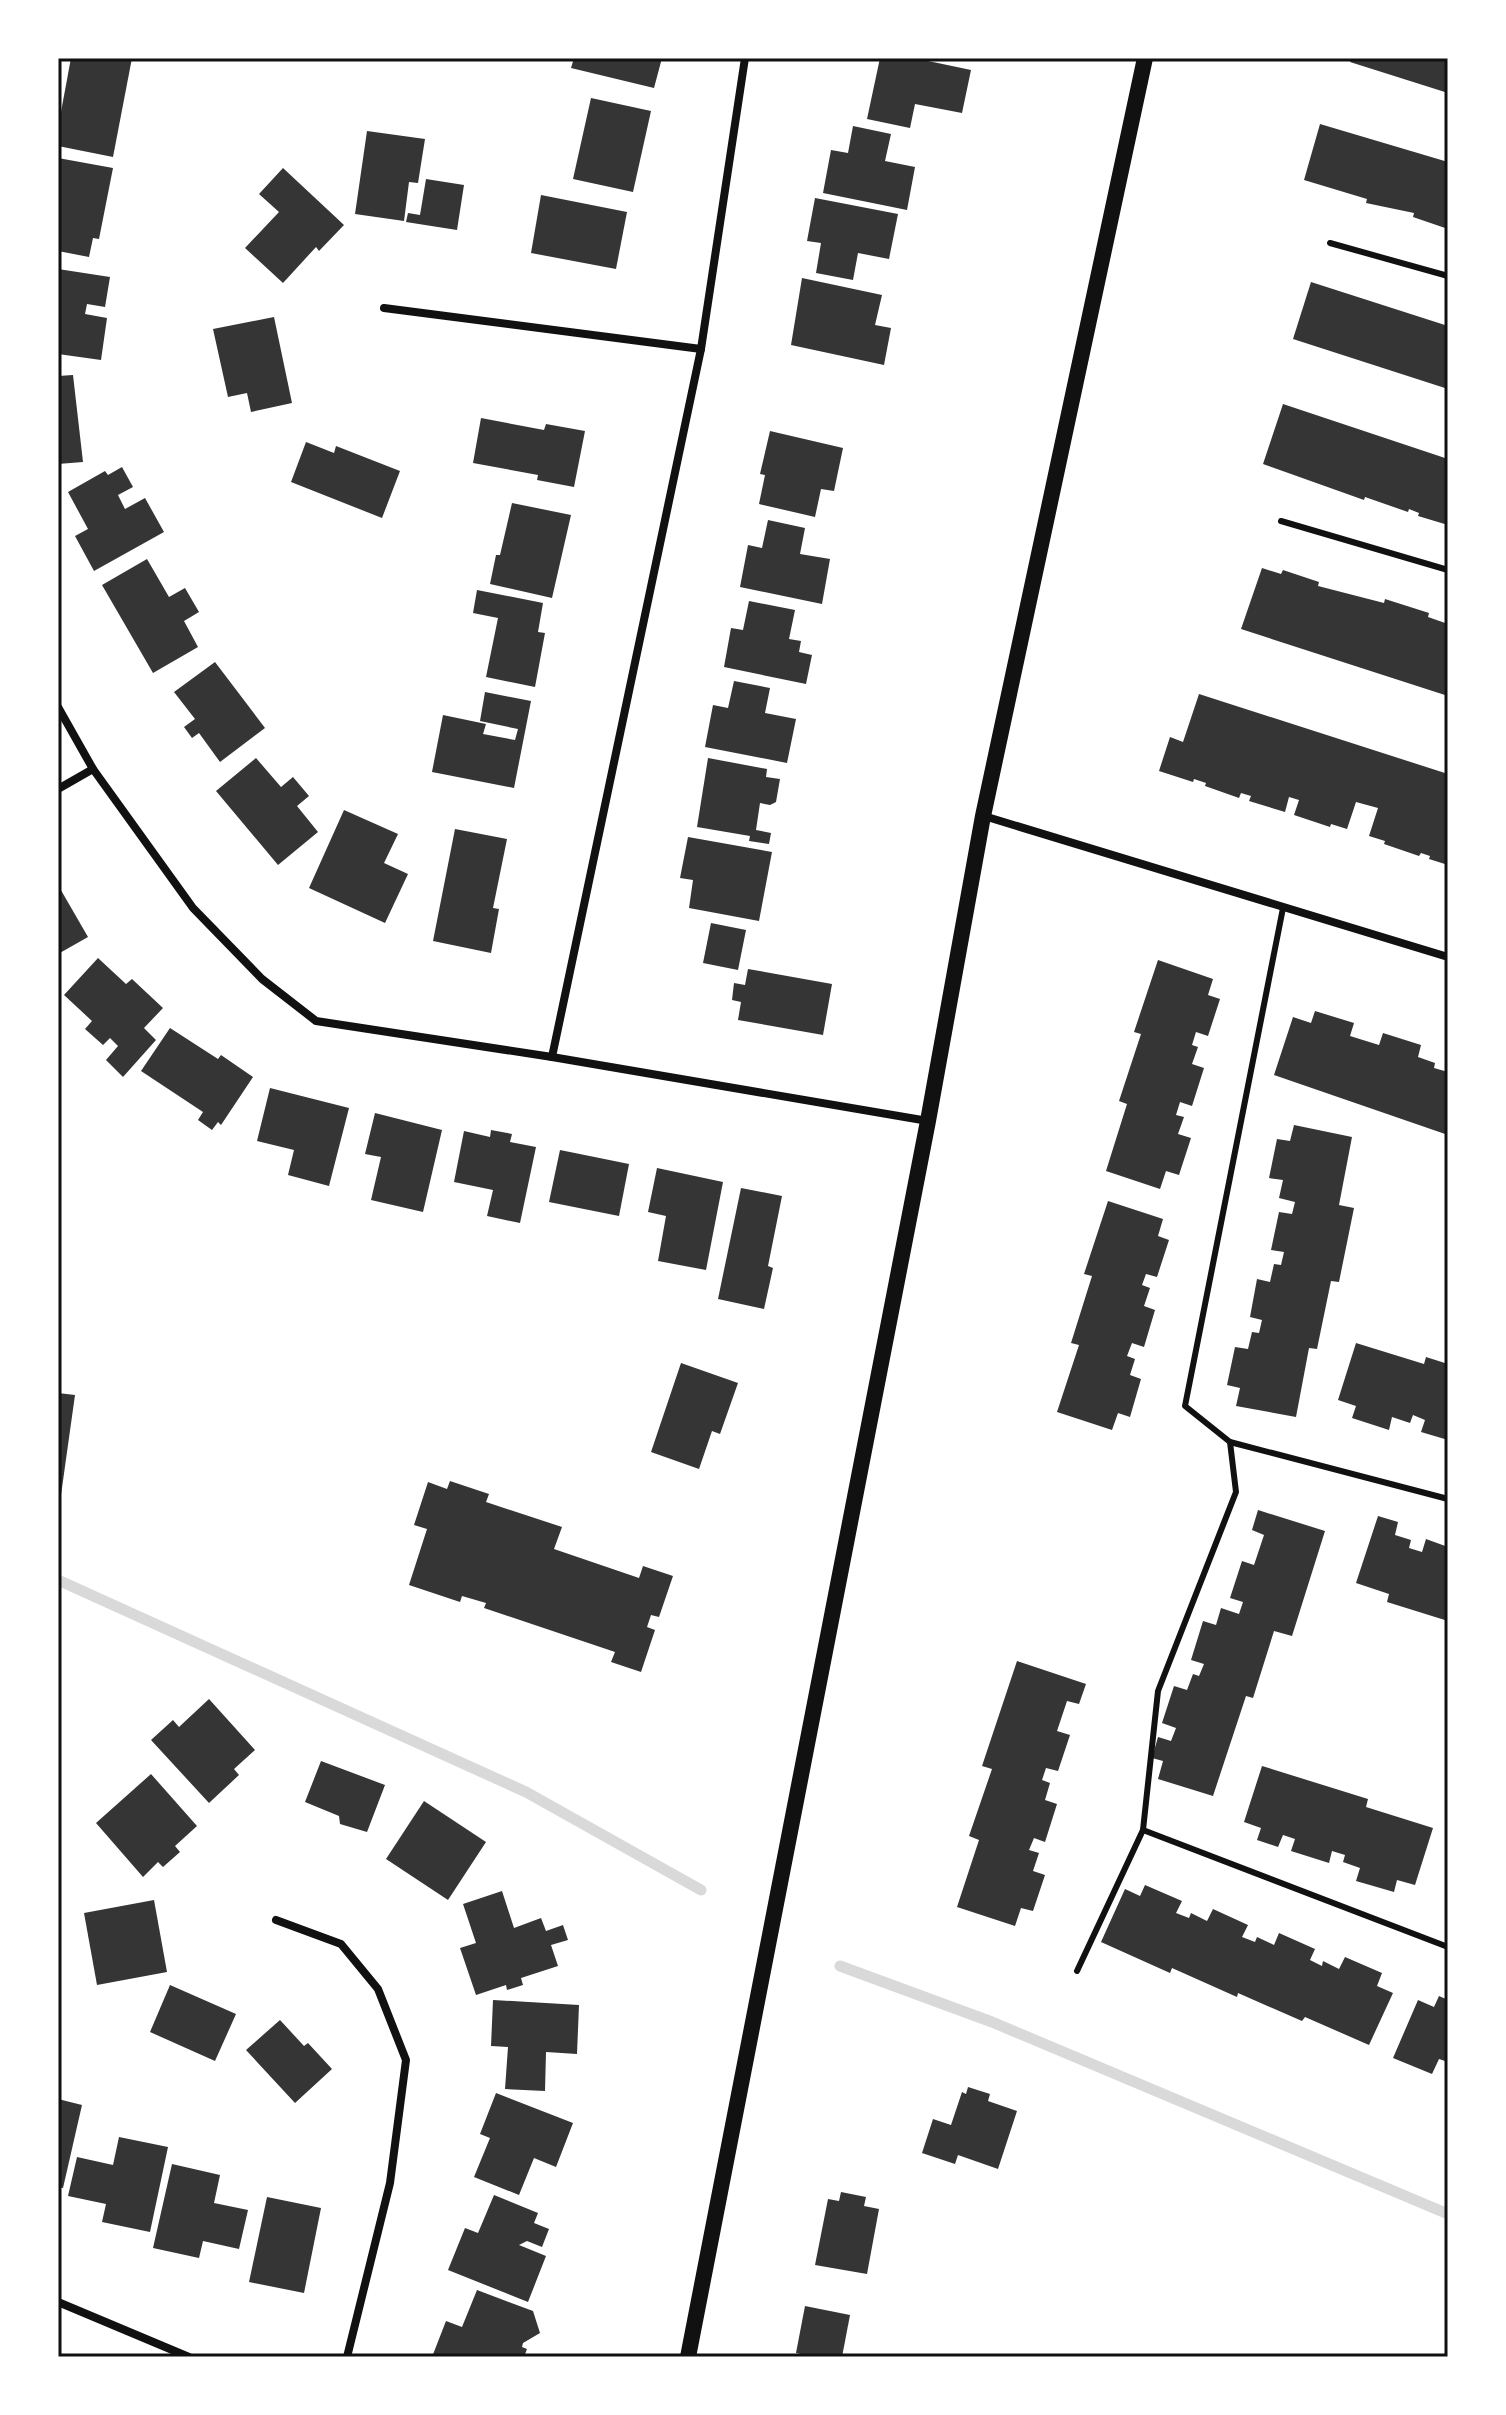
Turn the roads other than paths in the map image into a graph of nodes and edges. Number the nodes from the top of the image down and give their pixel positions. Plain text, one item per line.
1 (745, 58) edge
2 (1145, 58) edge
3 (1330, 243) dead end
4 (1448, 276) edge
5 (384, 308) dead end
6 (701, 349) junction
7 (1281, 521) dead end
8 (1448, 570) edge
9 (58, 707) edge
10 (93, 769) junction
11 (58, 789) edge
12 (983, 816) junction
13 (1283, 908) junction
14 (1448, 957) edge
15 (552, 1057) junction
16 (928, 1121) junction
17 (1230, 1442) junction
18 (1448, 1499) edge
19 (1143, 1830) junction
20 (276, 1920) dead end
21 (1448, 1947) edge
22 (1077, 1971) dead end
23 (58, 2302) edge
24 (189, 2357) edge
25 (347, 2357) edge
26 (688, 2357) edge

1 - 6 street
2 - 12 main road
3 - 4 lane
5 - 6 street
6 - 15 street
7 - 8 lane
9 - 10 street
10 - 11 street
10 - 15 street
12 - 13 street
12 - 16 main road
13 - 14 street
13 - 17 lane
15 - 16 street
16 - 26 main road
17 - 18 lane
17 - 19 lane
19 - 21 lane
19 - 22 lane
20 - 25 street
23 - 24 street

